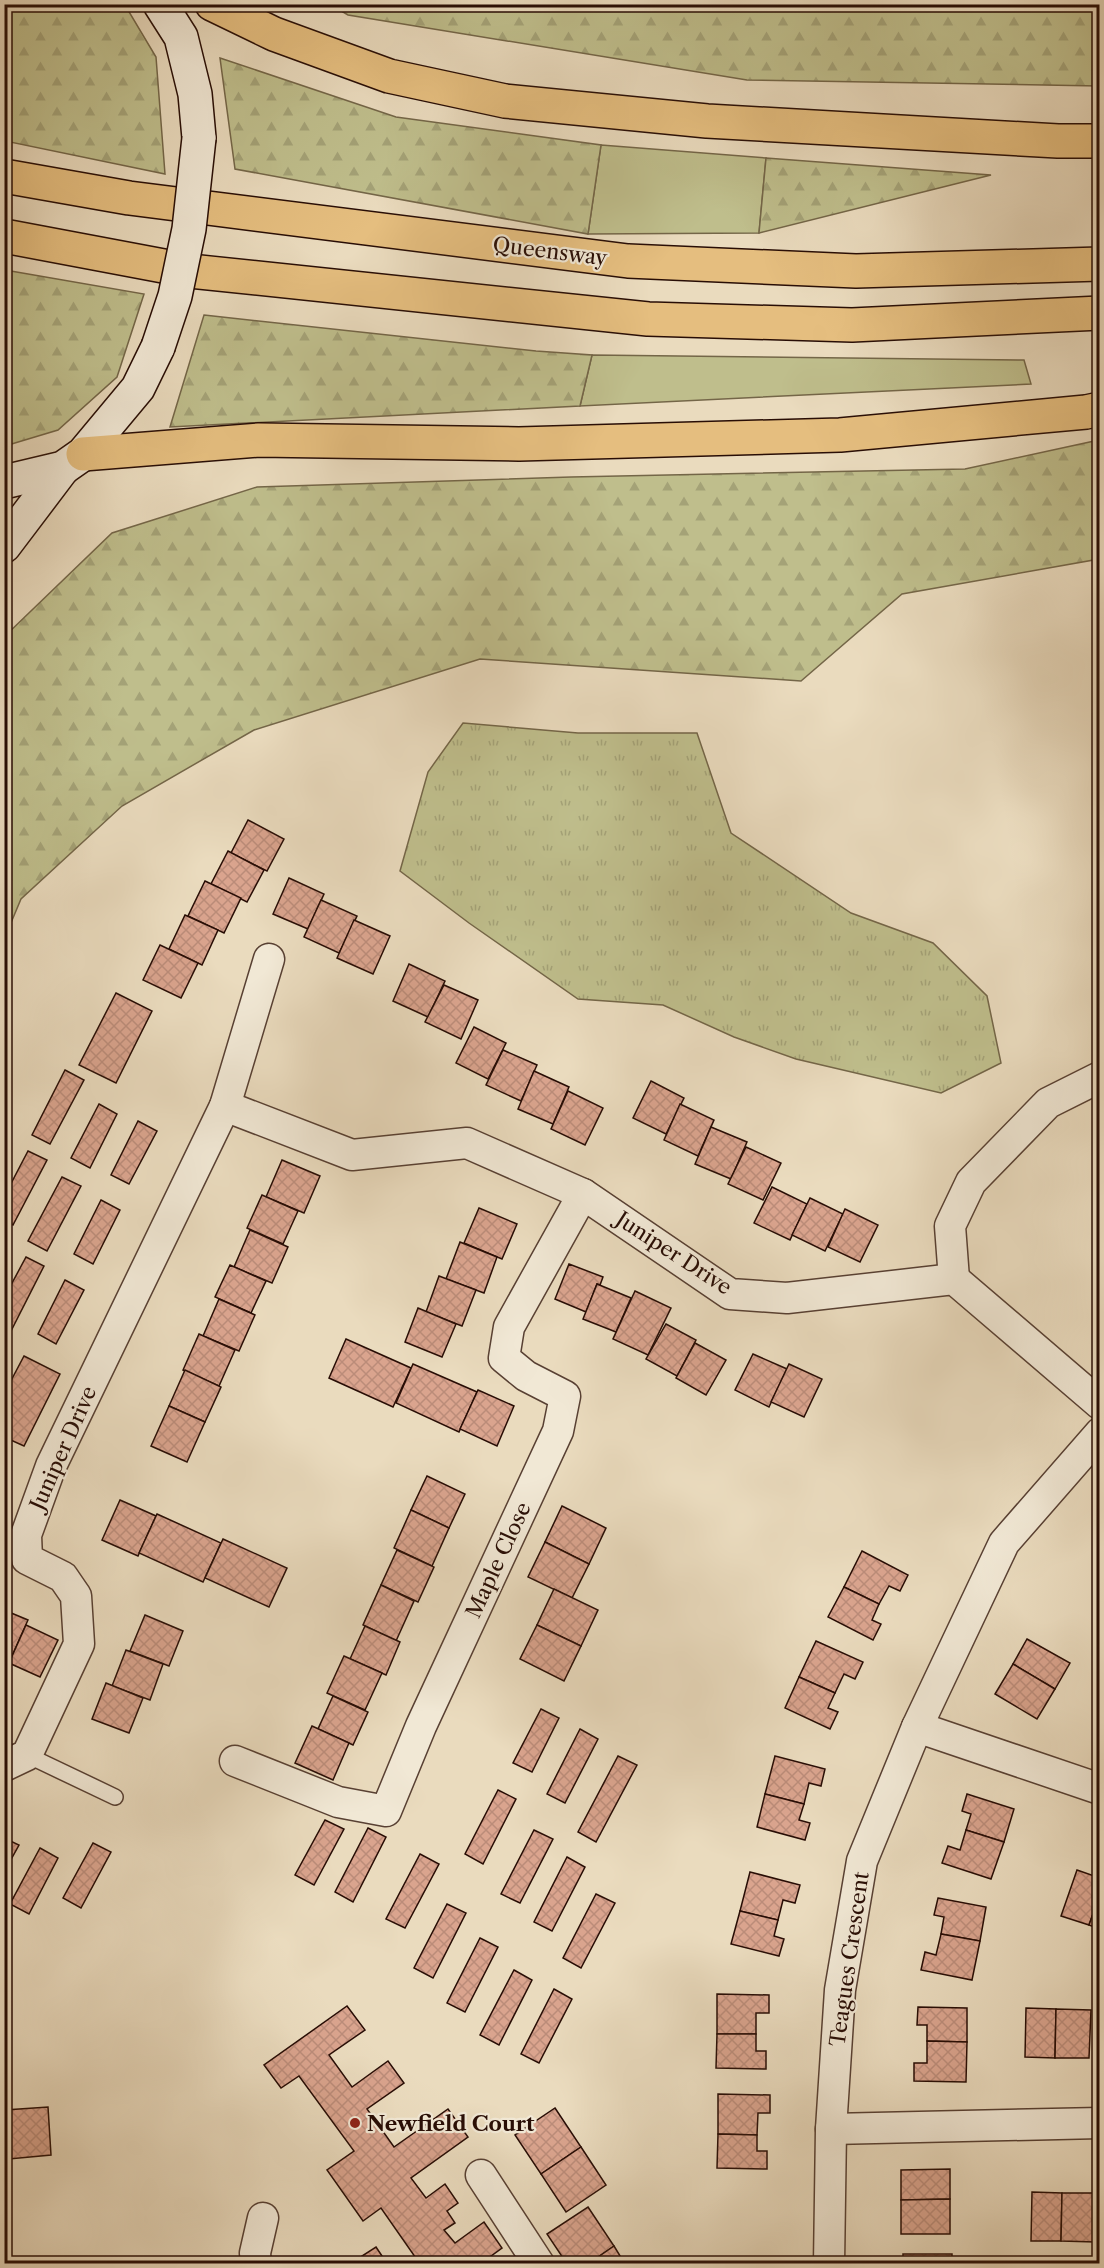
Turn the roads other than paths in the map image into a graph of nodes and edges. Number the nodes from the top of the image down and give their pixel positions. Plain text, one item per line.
1 (160, 4) edge
2 (212, 4) edge
3 (1100, 141) edge
4 (4, 176) edge
5 (4, 236) edge
6 (1100, 264) edge
7 (1100, 313) edge
8 (1100, 409) edge
9 (73, 461) junction
10 (4, 482) edge
11 (4, 546) edge
12 (269, 959) dead end
13 (1100, 1077) edge
14 (225, 1106) junction
15 (583, 1194) junction
16 (954, 1279) junction
17 (1100, 1404) edge
18 (1100, 1433) edge
19 (918, 1727) junction
20 (16, 1760) edge
21 (235, 1761) dead end
22 (1100, 1789) edge
23 (115, 1797) dead end
24 (1100, 2123) edge
25 (831, 2129) junction
26 (481, 2175) dead end
27 (263, 2218) dead end
28 (256, 2264) edge
29 (539, 2264) edge
30 (829, 2264) edge

1 - 9 main road, bridge
2 - 3 highway
4 - 6 highway, Queensway
5 - 7 highway
8 - 9 highway
9 - 10 main road
9 - 11 main road
12 - 14 street, Juniper Drive
13 - 16 street
14 - 15 street, Juniper Drive
14 - 20 street, Juniper Drive
15 - 16 street, Juniper Drive
15 - 21 street, Maple Close
16 - 17 street
18 - 19 street, Teagues Crescent
19 - 22 street
19 - 25 street, Teagues Crescent
20 - 23 lane
24 - 25 street
25 - 30 street, Teagues Crescent
26 - 29 street
27 - 28 street

